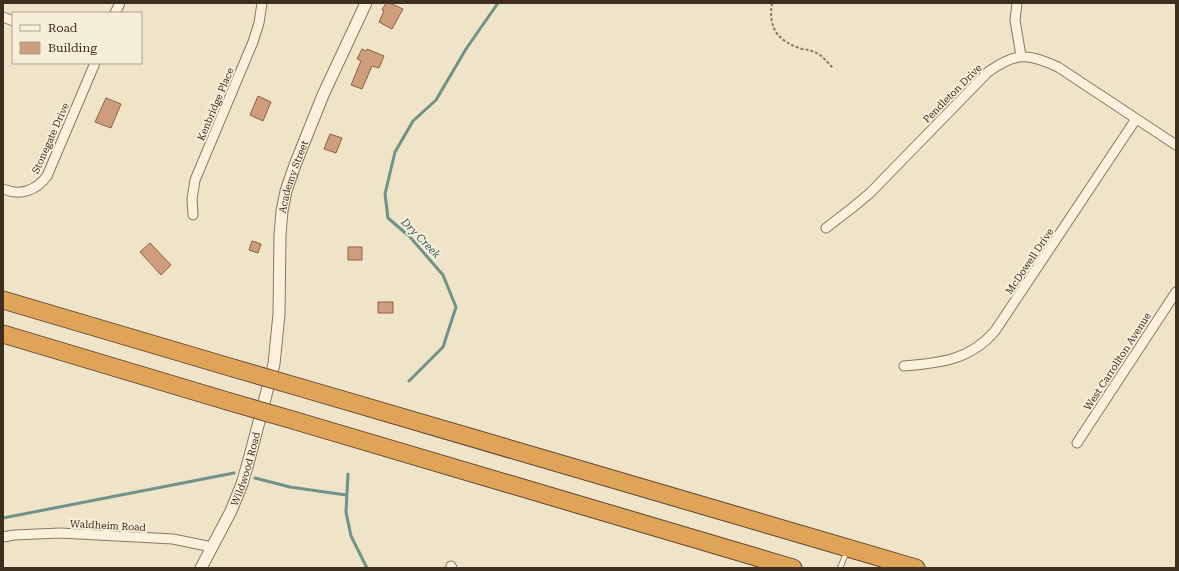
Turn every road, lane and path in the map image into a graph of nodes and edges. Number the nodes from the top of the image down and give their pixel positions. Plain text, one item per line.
1 (120, 3) edge
2 (262, 3) edge
3 (366, 3) edge
4 (772, 3) edge
5 (1017, 3) edge
6 (116, 12) edge
7 (1021, 56) junction
8 (95, 64) edge
9 (833, 68) dead end
10 (1136, 119) junction
11 (1176, 145) edge
12 (3, 189) edge
13 (193, 215) dead end
14 (826, 228) dead end
15 (1176, 292) edge
16 (3, 300) edge
17 (3, 334) edge
18 (274, 364) joint
19 (904, 366) dead end
20 (1077, 443) dead end
21 (3, 537) edge
22 (212, 548) junction
23 (848, 548) junction
24 (201, 568) edge
25 (793, 568) edge
26 (840, 568) edge
27 (916, 568) edge

1 - 6 street
2 - 13 street, Kenbridge Place
3 - 18 street, Academy Street
4 - 9 path
5 - 7 street
7 - 10 street, Pendleton Drive
7 - 14 street, Pendleton Drive
8 - 12 street, Stonegate Drive
10 - 11 street, Pendleton Drive
10 - 19 street, McDowell Drive
15 - 20 street, West Carrollton Avenue
16 - 23 highway, bridge
17 - 25 highway, bridge
18 - 22 street, Wildwood Road
21 - 22 street, Waldheim Road
22 - 24 street, Wildwood Road
23 - 26 lane
23 - 27 highway

